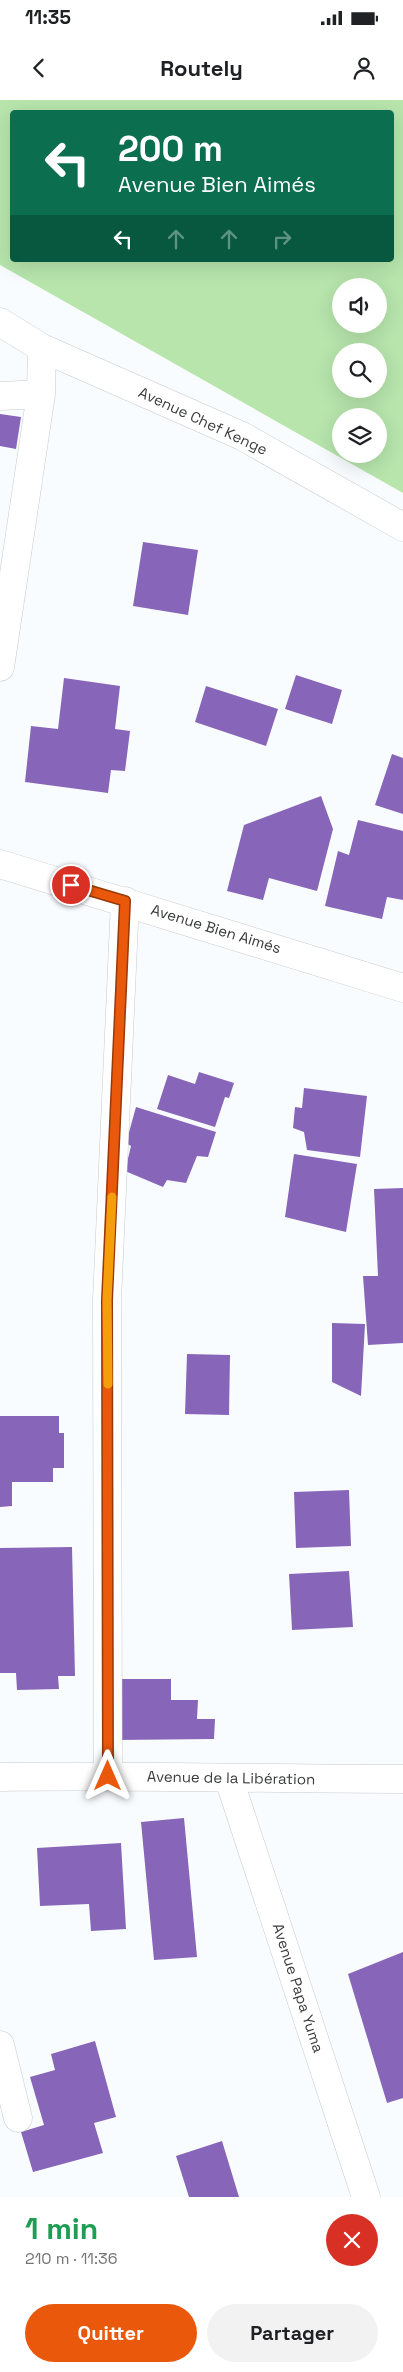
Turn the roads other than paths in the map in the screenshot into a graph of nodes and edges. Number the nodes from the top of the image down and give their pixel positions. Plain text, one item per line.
1 (0, 322) edge
2 (42, 348) junction
3 (41, 394) junction
4 (0, 396) edge
5 (403, 527) edge
6 (0, 667) edge
7 (0, 864) edge
8 (125, 901) junction
9 (403, 988) edge
10 (108, 1776) junction
11 (0, 1777) edge
12 (230, 1779) junction
13 (403, 1779) edge
14 (0, 2045) edge
15 (18, 2118) dead end
16 (366, 2197) edge

1 - 2 street, Avenue Chef Kenge
2 - 3 street
2 - 5 street, Avenue Chef Kenge
3 - 4 street
3 - 6 street
7 - 8 street, Avenue Bien Aimés
8 - 9 street, Avenue Bien Aimés
8 - 10 street
10 - 11 street, Avenue de la Libération
10 - 12 street, Avenue de la Libération
12 - 13 street, Avenue de la Libération
12 - 16 street, Avenue Papa Yuma
14 - 15 street

